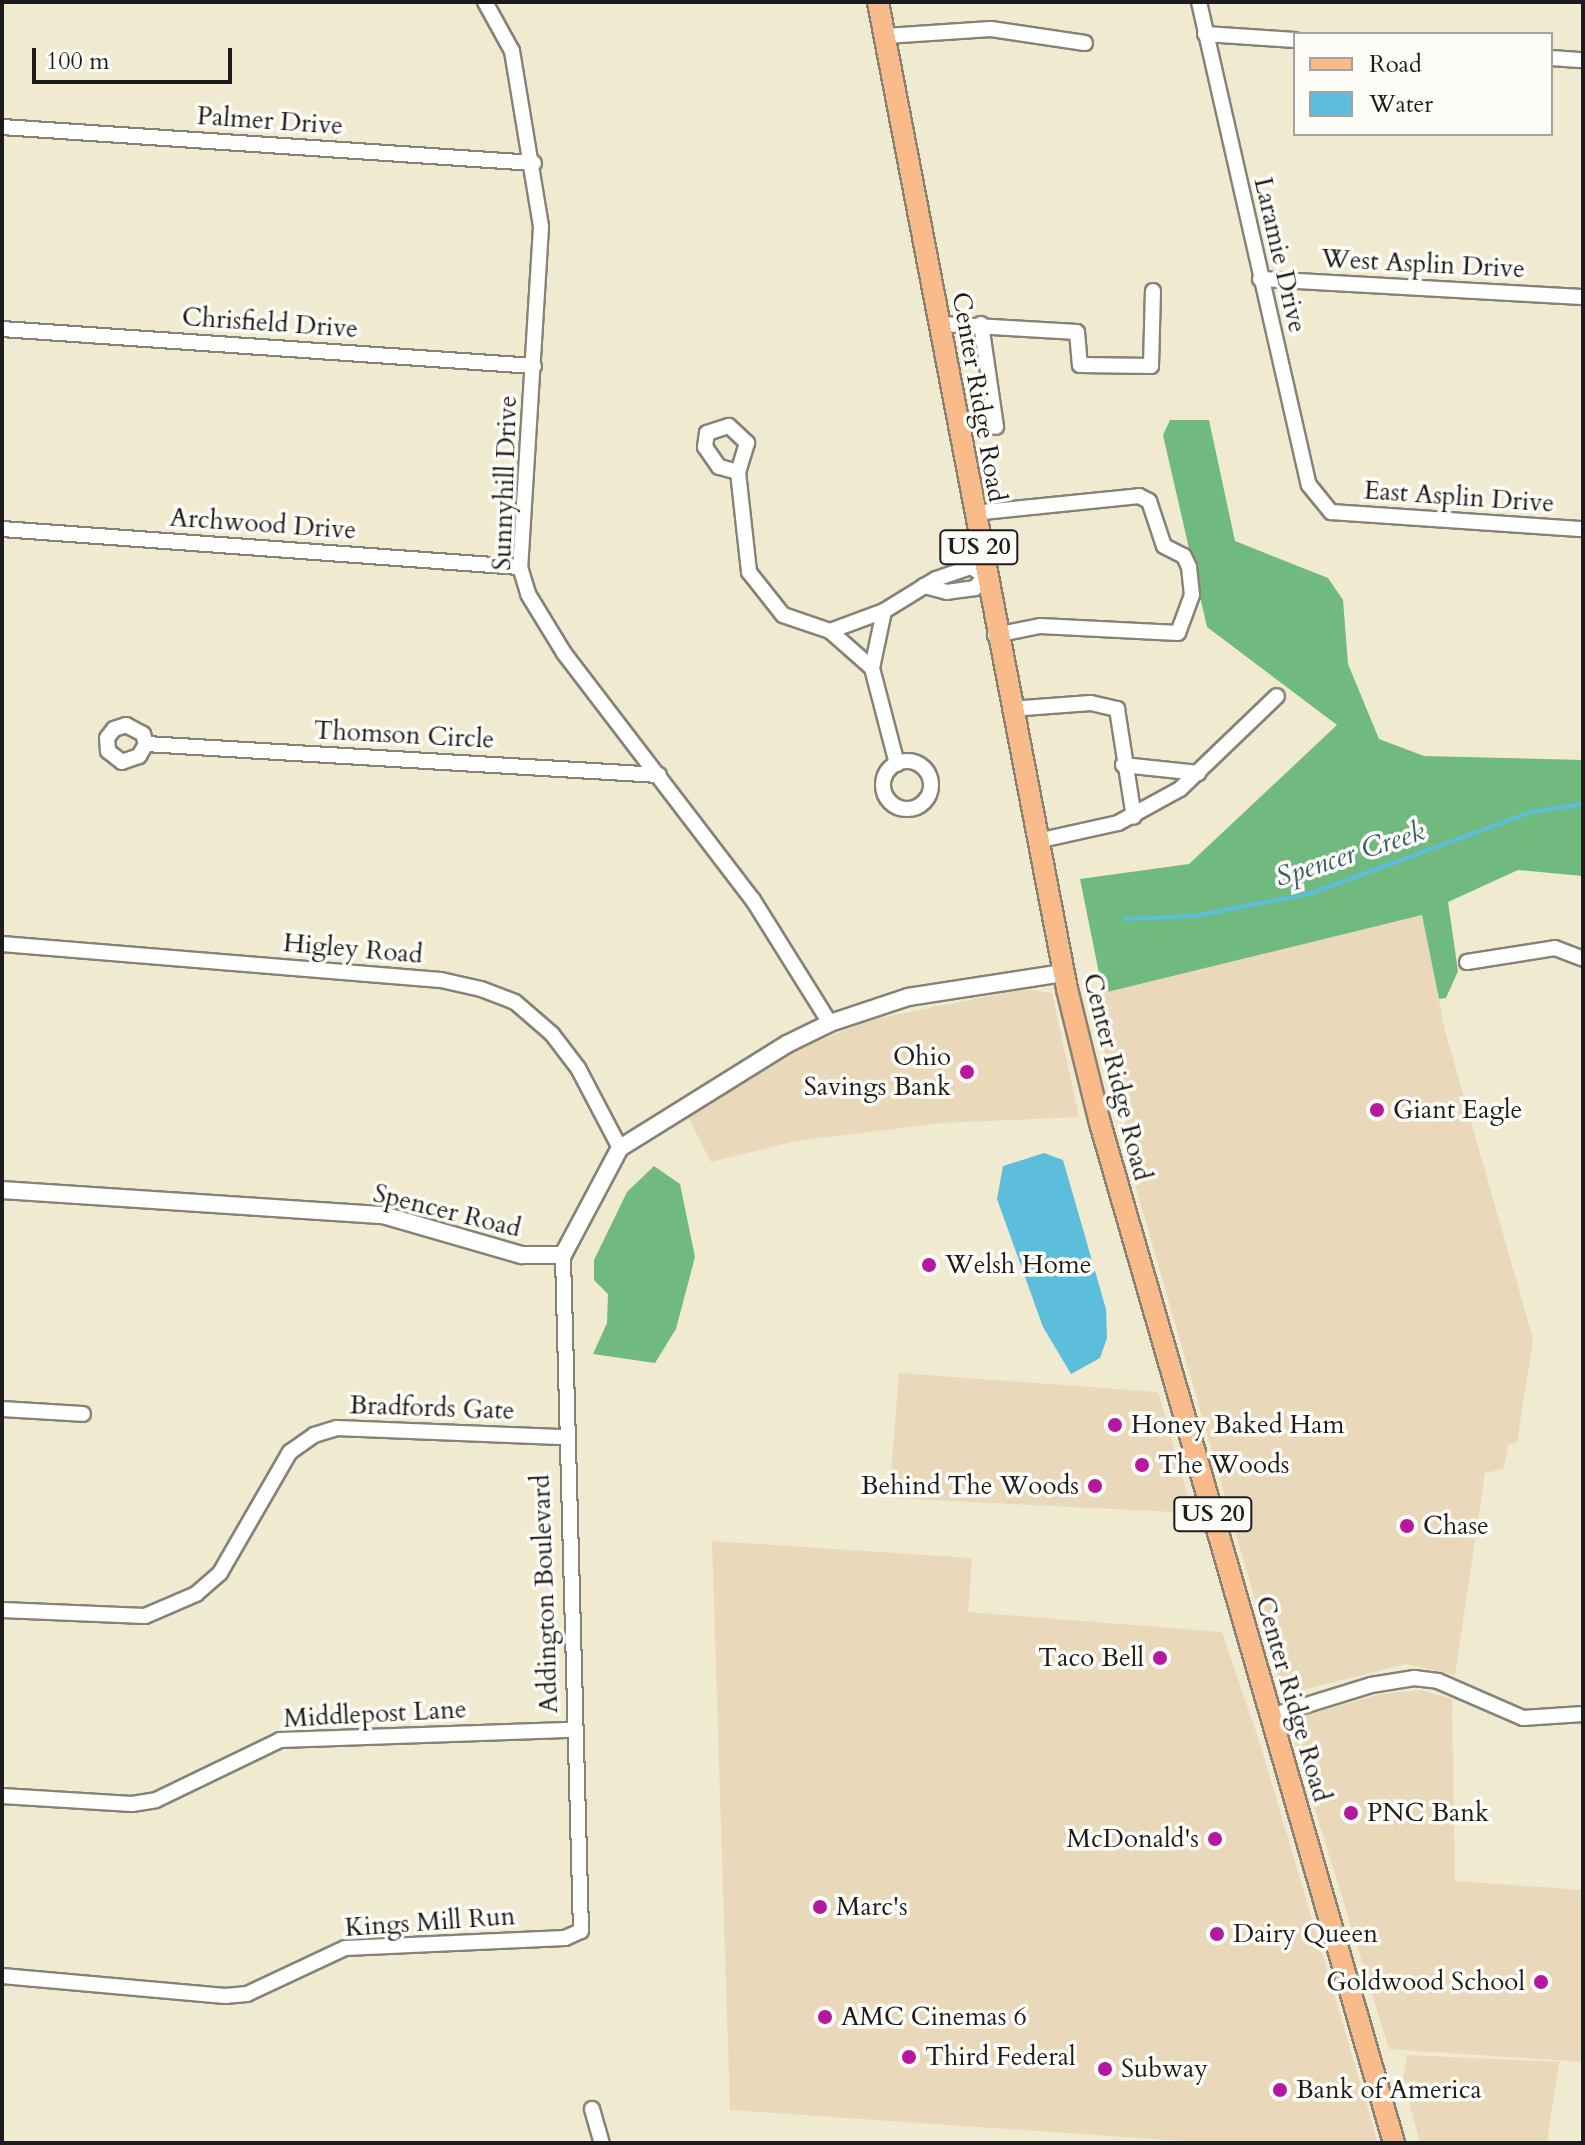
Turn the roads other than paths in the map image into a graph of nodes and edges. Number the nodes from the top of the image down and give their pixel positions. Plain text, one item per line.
1 (485, 2) edge
2 (878, 2) edge
3 (1199, 2) edge
4 (1205, 34) junction
5 (886, 36) junction
6 (1293, 40) edge
7 (1085, 43) dead end
8 (1553, 58) edge
9 (1583, 60) edge
10 (2, 127) edge
11 (534, 163) junction
12 (1260, 279) junction
13 (1153, 291) dead end
14 (1583, 297) edge
15 (941, 324) junction
16 (981, 324) junction
17 (2, 329) edge
18 (534, 366) junction
19 (996, 427) dead end
20 (738, 472) dead end
21 (1331, 512) joint
22 (973, 513) junction
23 (2, 529) edge
24 (1583, 529) edge
25 (520, 567) junction
26 (985, 576) junction
27 (884, 611) junction
28 (830, 631) junction
29 (995, 635) junction
30 (872, 668) junction
31 (1277, 696) dead end
32 (1010, 709) junction
33 (146, 744) dead end
34 (897, 764) dead end
35 (1123, 765) junction
36 (1199, 773) junction
37 (659, 775) junction
38 (1134, 817) junction
39 (1037, 841) junction
40 (2, 944) edge
41 (1583, 959) edge
42 (1467, 962) dead end
43 (1063, 973) junction
44 (830, 1023) junction
45 (620, 1148) junction
46 (2, 1190) edge
47 (563, 1255) junction
48 (2, 1409) edge
49 (83, 1414) dead end
50 (565, 1437) junction
51 (2, 1610) edge
52 (1583, 1714) edge
53 (1271, 1716) junction
54 (573, 1730) junction
55 (2, 1796) edge
56 (581, 1931) joint
57 (2, 1976) edge
58 (592, 2109) dead end
59 (602, 2143) edge
60 (1394, 2143) edge

1 - 11 street, Sunnyhill Drive
2 - 5 main road, Center Ridge Road / US 20
3 - 4 street, Laramie Drive
4 - 6 street
4 - 12 street, Laramie Drive
5 - 7 street
5 - 15 main road, Center Ridge Road / US 20
8 - 9 street
10 - 11 street, Palmer Drive
11 - 18 street, Sunnyhill Drive
12 - 14 street, West Asplin Drive
12 - 21 street, Laramie Drive
13 - 16 street
15 - 16 street
15 - 22 main road, Center Ridge Road / US 20
16 - 19 street
17 - 18 street, Chrisfield Drive
18 - 25 street, Sunnyhill Drive
20 - 28 street
21 - 24 street, East Asplin Drive
22 - 26 main road, Center Ridge Road / US 20
22 - 29 street
23 - 25 street, Archwood Drive
25 - 37 street, Sunnyhill Drive
26 - 27 street
26 - 29 main road, Center Ridge Road / US 20
27 - 28 street
27 - 30 street
28 - 30 street
29 - 32 main road, Center Ridge Road / US 20
30 - 34 street
31 - 36 street
32 - 35 street
32 - 39 main road, Center Ridge Road / US 20
33 - 37 street, Thomson Circle
35 - 36 street
35 - 38 street
36 - 38 street
37 - 44 street, Sunnyhill Drive
38 - 39 street
39 - 43 main road, Center Ridge Road / US 20
40 - 45 street, Higley Road
41 - 42 street
43 - 44 street
43 - 53 main road, Center Ridge Road / US 20
44 - 45 street
45 - 47 street
46 - 47 street, Spencer Road
47 - 50 street, Addington Boulevard
48 - 49 street
50 - 51 street, Bradfords Gate
50 - 54 street, Addington Boulevard
52 - 53 street
53 - 60 main road, Center Ridge Road / US 20
54 - 55 street, Middlepost Lane
54 - 56 street, Addington Boulevard
56 - 57 street, Kings Mill Run
58 - 59 street

